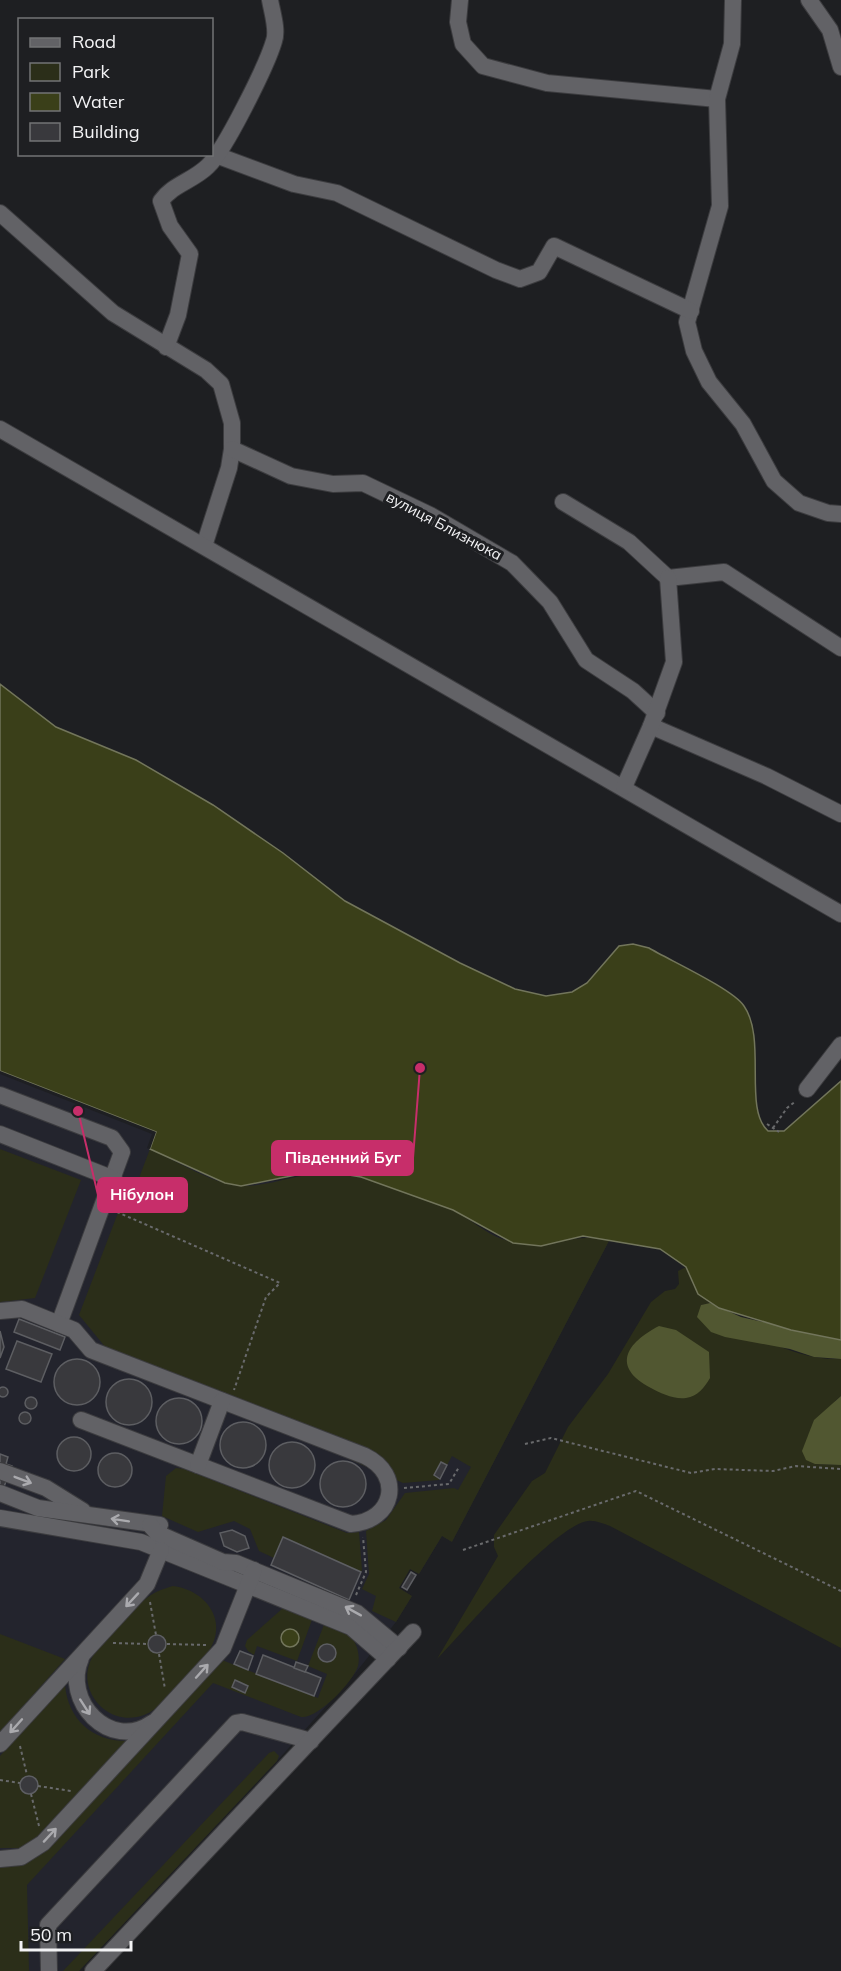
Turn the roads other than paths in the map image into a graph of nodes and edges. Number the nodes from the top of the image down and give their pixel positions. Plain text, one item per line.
1 (270, 0) edge
2 (460, 0) edge
3 (733, 0) edge
4 (809, 0) edge
5 (837, 42) edge
6 (841, 66) edge
7 (717, 99) junction
8 (216, 155) junction
9 (0, 213) edge
10 (691, 311) junction
11 (166, 347) junction
12 (0, 429) edge
13 (232, 449) junction
14 (563, 502) dead end
15 (841, 514) edge
16 (204, 546) junction
17 (668, 578) junction
18 (841, 648) edge
19 (654, 720) junction
20 (624, 787) junction
21 (841, 814) edge
22 (841, 914) edge
23 (841, 1045) edge
24 (807, 1089) road end
25 (0, 1095) edge
26 (0, 1134) edge
27 (114, 1179) junction
28 (0, 1311) edge
29 (59, 1324) junction
30 (226, 1402) junction
31 (81, 1420) dead end
32 (198, 1465) junction
33 (0, 1471) edge
34 (0, 1493) edge
35 (90, 1516) junction
36 (0, 1518) edge
37 (161, 1550) junction
38 (251, 1578) junction
39 (413, 1632) dead end
40 (88, 1647) junction
41 (393, 1653) junction
42 (166, 1712) junction
43 (311, 1741) junction
44 (0, 1744) edge
45 (0, 1859) edge
46 (49, 1971) edge
47 (93, 1971) edge

1 - 8 street
2 - 7 street
3 - 7 street
4 - 5 street
5 - 6 street
7 - 10 street
8 - 10 street
8 - 11 street
9 - 11 street
10 - 15 street
11 - 13 street
12 - 16 street
13 - 16 street
13 - 19 street, вулиця Близнюка
14 - 17 street
16 - 20 street
17 - 18 street
17 - 19 street
19 - 20 street
19 - 21 street, вулиця Близнюка
20 - 22 street
23 - 24 street
25 - 27 street
26 - 27 street
27 - 29 street
28 - 29 street
29 - 30 street
30 - 32 street
30 - 32 street
31 - 32 street
33 -> 35 street
34 - 35 street
38 -> 35 street
36 - 37 street
37 - 38 street
37 -> 40 street
38 - 41 street
41 -> 38 street
42 -> 38 street
39 - 41 street
40 -> 42 street
40 -> 44 street
41 - 43 street
45 -> 42 street
43 - 46 street
43 - 47 street

